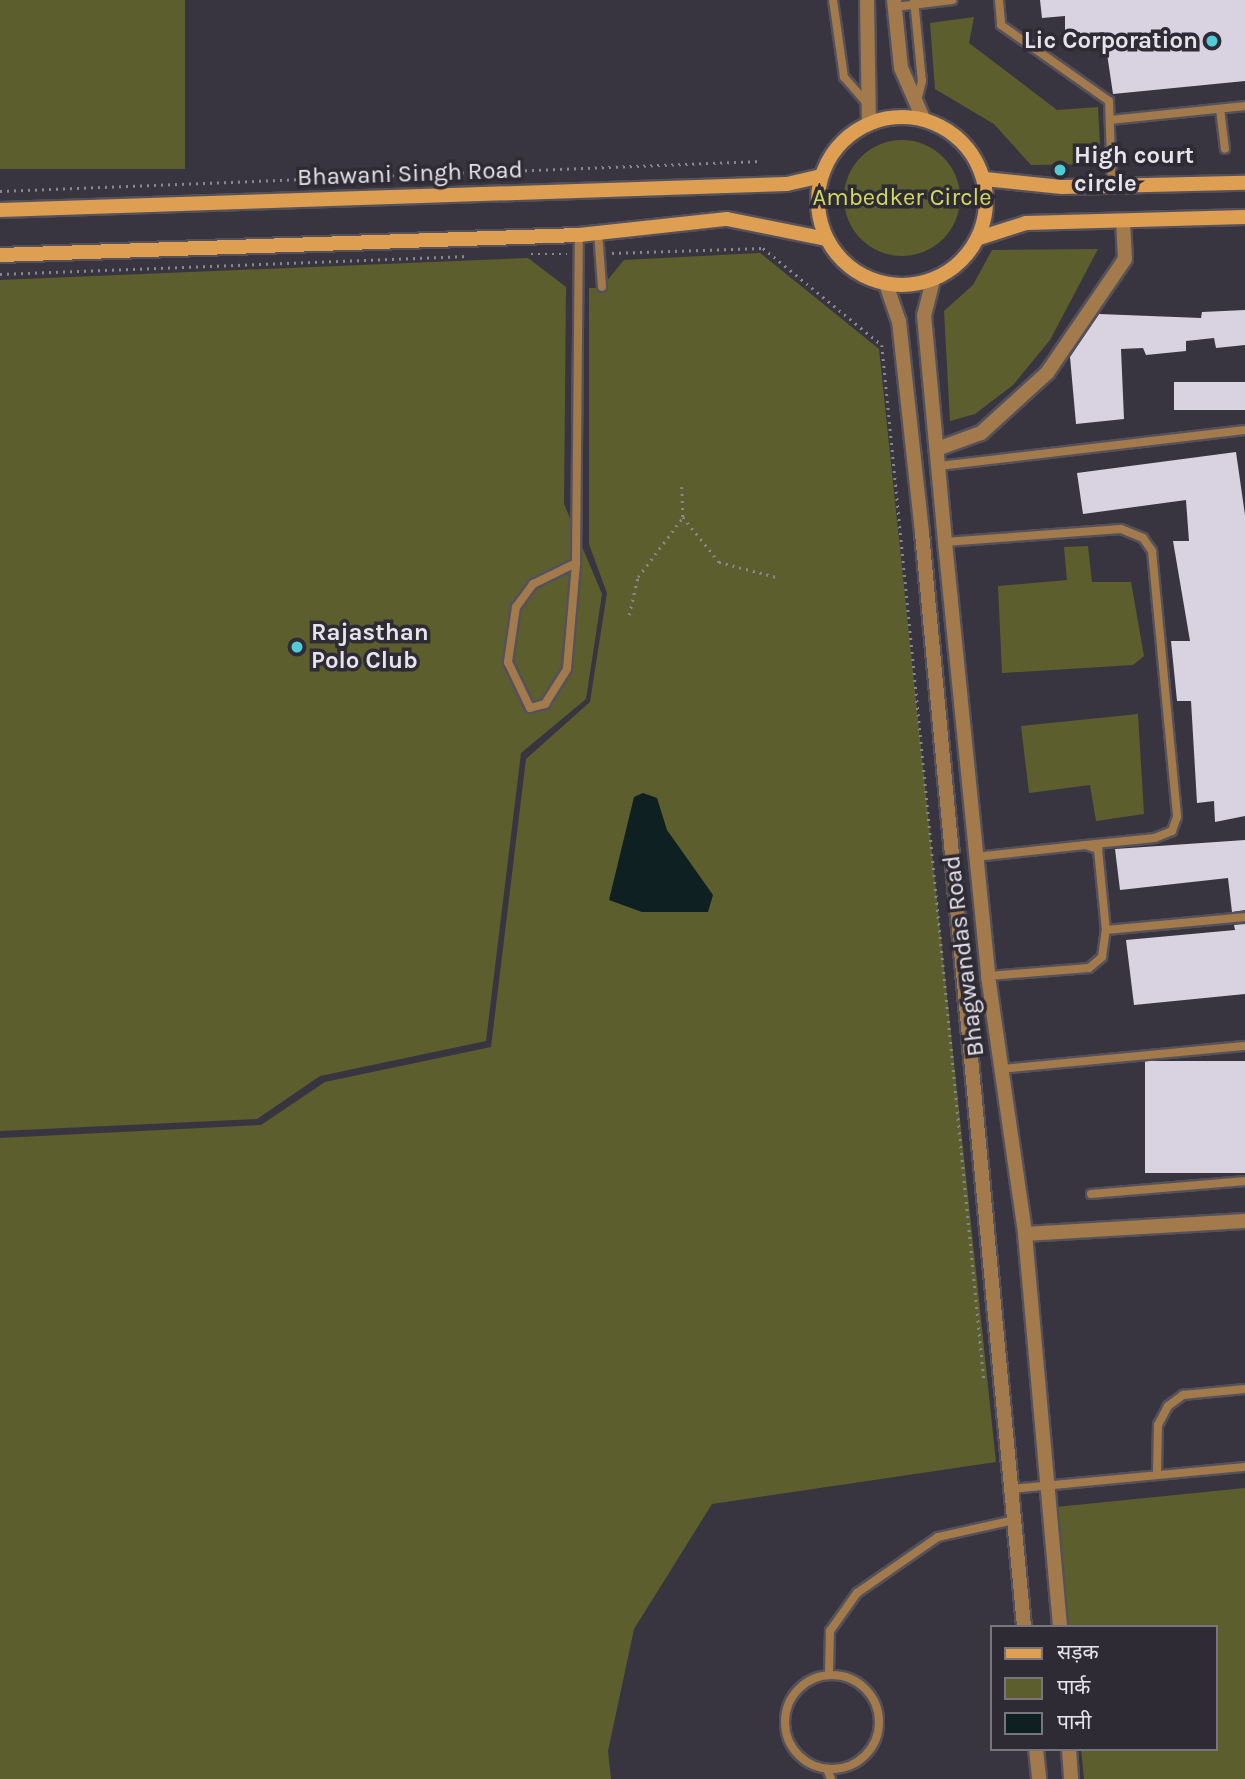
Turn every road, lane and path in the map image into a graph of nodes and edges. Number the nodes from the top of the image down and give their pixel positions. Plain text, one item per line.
1 (833, 0) edge
2 (867, 0) edge
3 (953, 0) edge
4 (999, 0) edge
5 (914, 2) edge
6 (895, 4) edge
7 (1245, 106) edge
8 (870, 107) junction
9 (1220, 109) junction
10 (920, 112) junction
11 (1110, 121) junction
12 (869, 123) junction
13 (1225, 149) dead end
14 (761, 161) dead end
15 (821, 176) junction
16 (985, 179) junction
17 (1245, 183) edge
18 (1112, 186) junction
19 (0, 191) edge
20 (0, 210) edge
21 (1245, 217) edge
22 (1123, 221) junction
23 (598, 232) junction
24 (579, 235) junction
25 (979, 238) junction
26 (827, 239) junction
27 (598, 253) junction
28 (527, 254) dead end
29 (579, 254) junction
30 (0, 255) edge
31 (471, 256) dead end
32 (0, 274) edge
33 (933, 280) junction
34 (886, 284) junction
35 (602, 287) dead end
36 (1245, 430) edge
37 (937, 449) junction
38 (939, 466) junction
39 (682, 487) dead end
40 (683, 517) junction
41 (945, 542) junction
42 (576, 563) junction
43 (780, 578) dead end
44 (629, 615) dead end
45 (1085, 845) junction
46 (975, 857) junction
47 (1245, 917) edge
48 (1106, 930) junction
49 (988, 976) junction
50 (1245, 1046) edge
51 (1001, 1069) junction
52 (1245, 1181) edge
53 (1091, 1194) dead end
54 (1245, 1221) edge
55 (1025, 1234) junction
56 (985, 1387) dead end
57 (1245, 1389) edge
58 (1245, 1467) edge
59 (1157, 1473) junction
60 (1049, 1488) junction
61 (1011, 1489) junction
62 (1014, 1520) junction
63 (1024, 1625) edge
64 (1059, 1625) edge
65 (829, 1674) junction
66 (1036, 1751) edge
67 (1069, 1751) edge
68 (827, 1769) junction
69 (831, 1779) edge
70 (1039, 1779) edge
71 (1071, 1779) edge

1 - 8 lane
2 - 8 street
3 - 5 lane
4 - 11 lane
5 - 6 lane
5 - 10 lane
6 - 10 street
7 - 9 lane
8 - 12 street
9 - 11 lane
9 - 13 lane
10 - 12 main road
10 - 16 main road
11 - 18 lane
12 - 15 main road
14 - 19 path
15 - 20 main road, Bhawani Singh Road
15 - 26 main road
16 - 18 main road
16 - 25 main road
17 - 18 main road
21 - 22 main road
22 - 25 main road
22 - 37 street
23 - 24 main road
23 - 26 main road
23 - 27 lane
24 - 29 lane
24 - 30 main road
25 - 33 main road
26 - 34 main road
27 - 35 lane
27 - 56 path
28 - 29 path
29 - 42 lane
31 - 32 path
33 - 34 main road
33 - 37 street, Bhagwandas Road
34 - 61 street, Bhagwandas Road
36 - 38 lane
37 - 38 street, Bhagwandas Road
38 - 41 street, Bhagwandas Road
39 - 40 path
40 - 43 path
40 - 44 path
41 - 45 lane
41 - 46 street, Bhagwandas Road
42 - 42 lane
45 - 46 lane
45 - 48 lane
46 - 49 street, Bhagwandas Road
47 - 48 lane
48 - 49 lane
49 - 51 street, Bhagwandas Road
50 - 51 lane
51 - 55 street, Bhagwandas Road
52 - 53 lane
54 - 55 street
55 - 60 street, Bhagwandas Road
57 - 59 lane
58 - 59 lane
59 - 60 lane
60 - 61 lane
60 - 64 street, Bhagwandas Road
61 - 62 street, Bhagwandas Road
62 - 63 street, Bhagwandas Road
62 - 65 lane
65 - 68 lane
65 - 68 lane
66 - 70 street
67 - 71 street
68 - 69 lane

